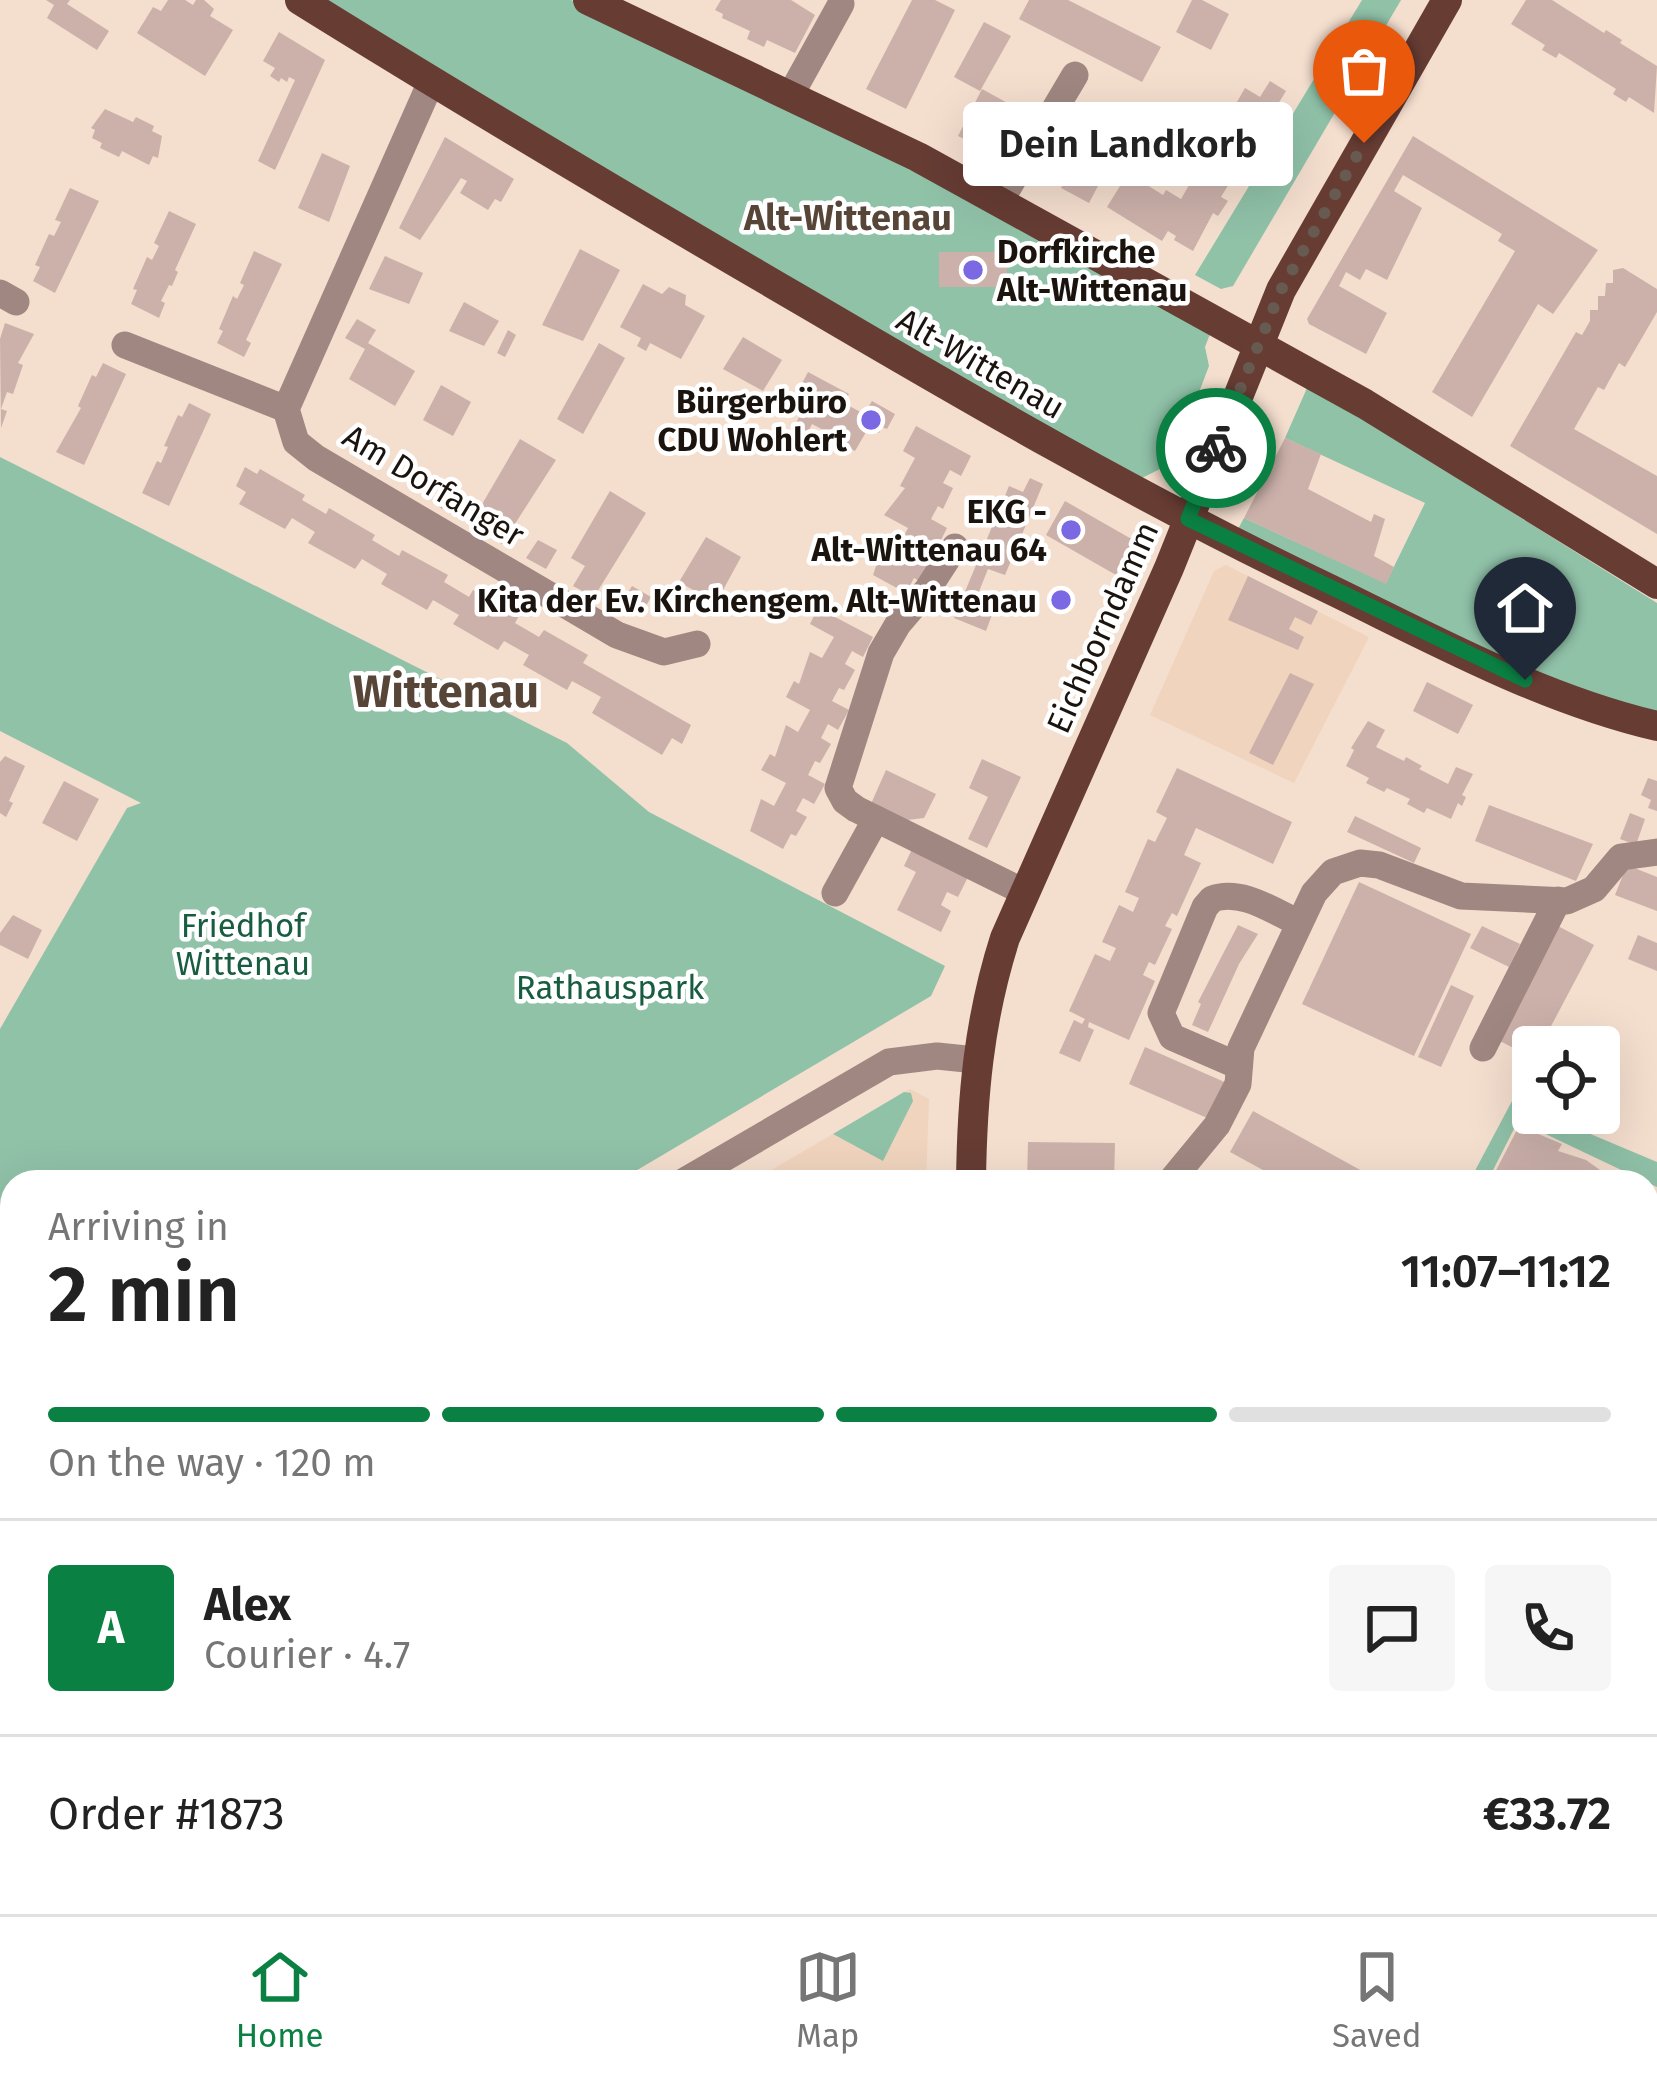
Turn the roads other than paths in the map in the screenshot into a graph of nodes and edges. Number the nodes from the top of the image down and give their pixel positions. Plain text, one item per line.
1 (300, 0) edge
2 (588, 0) edge
3 (1447, 0) edge
4 (841, 4) dead end
5 (1076, 75) dead end
6 (430, 82) junction
7 (790, 96) junction
8 (999, 203) junction
9 (125, 345) dead end
10 (1256, 345) junction
11 (286, 409) junction
12 (1188, 519) junction
13 (955, 547) dead end
14 (1657, 584) edge
15 (697, 644) dead end
16 (1657, 726) edge
17 (876, 819) junction
18 (1657, 852) edge
19 (1024, 892) junction
20 (835, 893) dead end
21 (1558, 900) junction
22 (1300, 923) junction
23 (1483, 1048) dead end
24 (976, 1060) junction
25 (1239, 1066) junction
26 (704, 1170) edge
27 (971, 1170) edge
28 (1180, 1170) edge

1 - 6 main road, Alt-Wittenau
2 - 7 main road
3 - 10 main road, Eichborndamm
4 - 7 street
5 - 8 street
6 - 11 street
6 - 12 main road, Alt-Wittenau
7 - 8 main road
8 - 10 main road
9 - 11 street
10 - 12 main road, Eichborndamm
10 - 14 main road
11 - 15 street, Am Dorfanger
12 - 16 main road, Alt-Wittenau
12 - 19 main road, Eichborndamm
13 - 17 street
17 - 19 street
17 - 20 street
18 - 21 street
19 - 24 main road, Eichborndamm
21 - 22 street
21 - 23 street
22 - 25 street
22 - 25 street
24 - 26 street
24 - 27 main road, Eichborndamm
25 - 28 street

